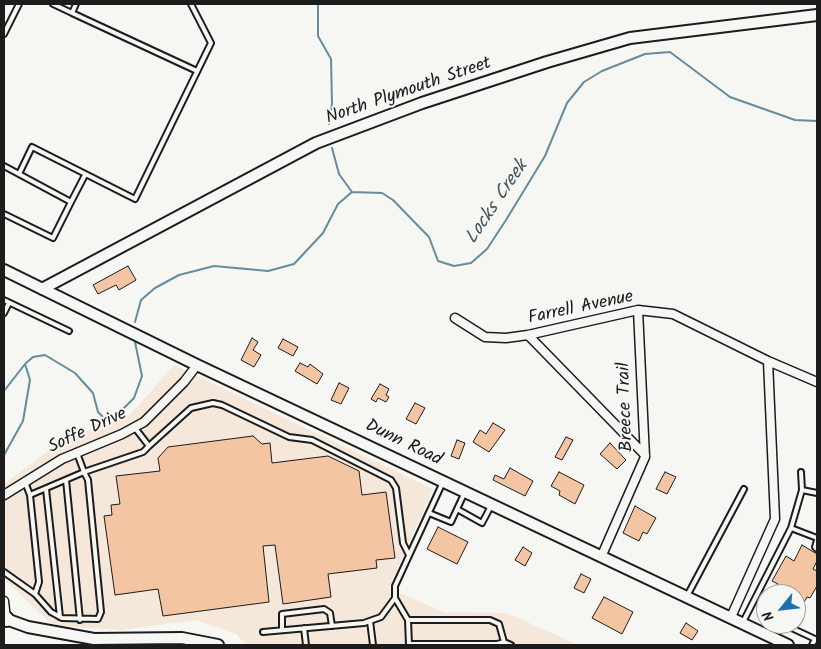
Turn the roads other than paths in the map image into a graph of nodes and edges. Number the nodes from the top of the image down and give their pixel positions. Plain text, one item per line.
1 (19, 4) edge
2 (53, 4) edge
3 (76, 4) edge
4 (191, 4) edge
5 (72, 13) junction
6 (817, 15) edge
7 (4, 34) edge
8 (197, 72) junction
9 (4, 166) edge
10 (19, 174) junction
11 (85, 175) junction
12 (71, 202) junction
13 (4, 214) edge
14 (4, 270) edge
15 (42, 289) junction
16 (4, 300) edge
17 (9, 303) junction
18 (638, 310) junction
19 (4, 313) edge
20 (455, 318) dead end
21 (70, 331) dead end
22 (528, 335) junction
23 (768, 361) junction
24 (197, 365) junction
25 (817, 382) edge
26 (135, 428) junction
27 (149, 446) junction
28 (77, 452) junction
29 (645, 455) junction
30 (84, 472) junction
31 (802, 472) dead end
32 (66, 480) junction
33 (25, 482) junction
34 (443, 482) junction
35 (46, 489) junction
36 (744, 489) dead end
37 (802, 490) junction
38 (466, 492) junction
39 (817, 493) edge
40 (4, 495) edge
41 (30, 495) junction
42 (493, 504) junction
43 (457, 509) junction
44 (428, 513) junction
45 (791, 528) junction
46 (817, 539) edge
47 (817, 549) edge
48 (409, 555) junction
49 (602, 555) junction
50 (4, 572) edge
51 (35, 594) junction
52 (687, 596) junction
53 (394, 598) junction
54 (4, 601) edge
55 (731, 616) junction
56 (60, 617) junction
57 (5, 618) edge
58 (80, 620) junction
59 (408, 620) junction
60 (370, 621) junction
61 (743, 622) junction
62 (332, 626) junction
63 (304, 628) junction
64 (756, 629) edge
65 (282, 630) junction
66 (263, 632) dead end
67 (766, 634) edge
68 (816, 637) edge
69 (504, 642) junction
70 (218, 645) edge
71 (306, 645) edge
72 (373, 645) edge
73 (409, 645) edge
74 (511, 645) edge
75 (788, 645) edge
76 (812, 645) edge

1 - 7 lane
2 - 5 lane
3 - 5 lane
4 - 8 lane
5 - 8 lane
6 - 15 main road, North Plymouth Street
8 - 11 lane
9 - 10 lane
10 - 11 lane
10 - 12 lane
11 - 12 lane
12 - 13 lane
14 - 15 main road, Dunn Road
15 - 24 main road, Dunn Road
16 - 17 lane
17 - 19 lane
17 - 21 lane
18 - 22 street, Farrell Avenue
18 - 23 street, Farrell Avenue
18 - 29 street, Breece Trail
20 - 22 street, Farrell Avenue
22 - 29 street
23 - 25 street, Farrell Avenue
23 - 55 street
24 - 26 street, Soffe Drive
24 - 34 main road, Dunn Road
26 - 27 lane
26 - 28 street, Soffe Drive
27 - 30 lane
27 - 48 lane
28 - 30 lane
28 - 33 street, Soffe Drive
29 - 49 street, Breece Trail
30 - 32 lane
30 - 58 lane
31 - 37 lane
32 - 35 lane
32 - 58 lane
33 - 40 street, Soffe Drive
33 - 41 lane
34 - 38 main road, Dunn Road
34 - 44 lane
35 - 41 lane
35 - 56 lane
36 - 52 lane
37 - 39 lane
37 - 45 lane
38 - 42 main road, Dunn Road
38 - 43 lane
41 - 51 lane
42 - 43 lane
42 - 49 main road, Dunn Road
43 - 44 lane
44 - 48 lane
45 - 46 lane
45 - 61 lane
46 - 47 lane
48 - 53 lane
49 - 52 main road, Dunn Road
50 - 51 lane
51 - 56 lane
52 - 55 main road, Dunn Road
53 - 59 lane
53 - 60 lane
54 - 57 street
55 - 61 main road, Dunn Road
56 - 58 lane
57 - 70 main road
59 - 69 lane
59 - 73 lane
60 - 62 lane
60 - 72 lane
61 - 64 main road, Dunn Road
62 - 63 lane
62 - 65 lane
63 - 65 lane
63 - 71 lane
65 - 66 lane
67 - 75 main road, Dunn Road
68 - 76 lane
69 - 73 lane
69 - 74 lane

